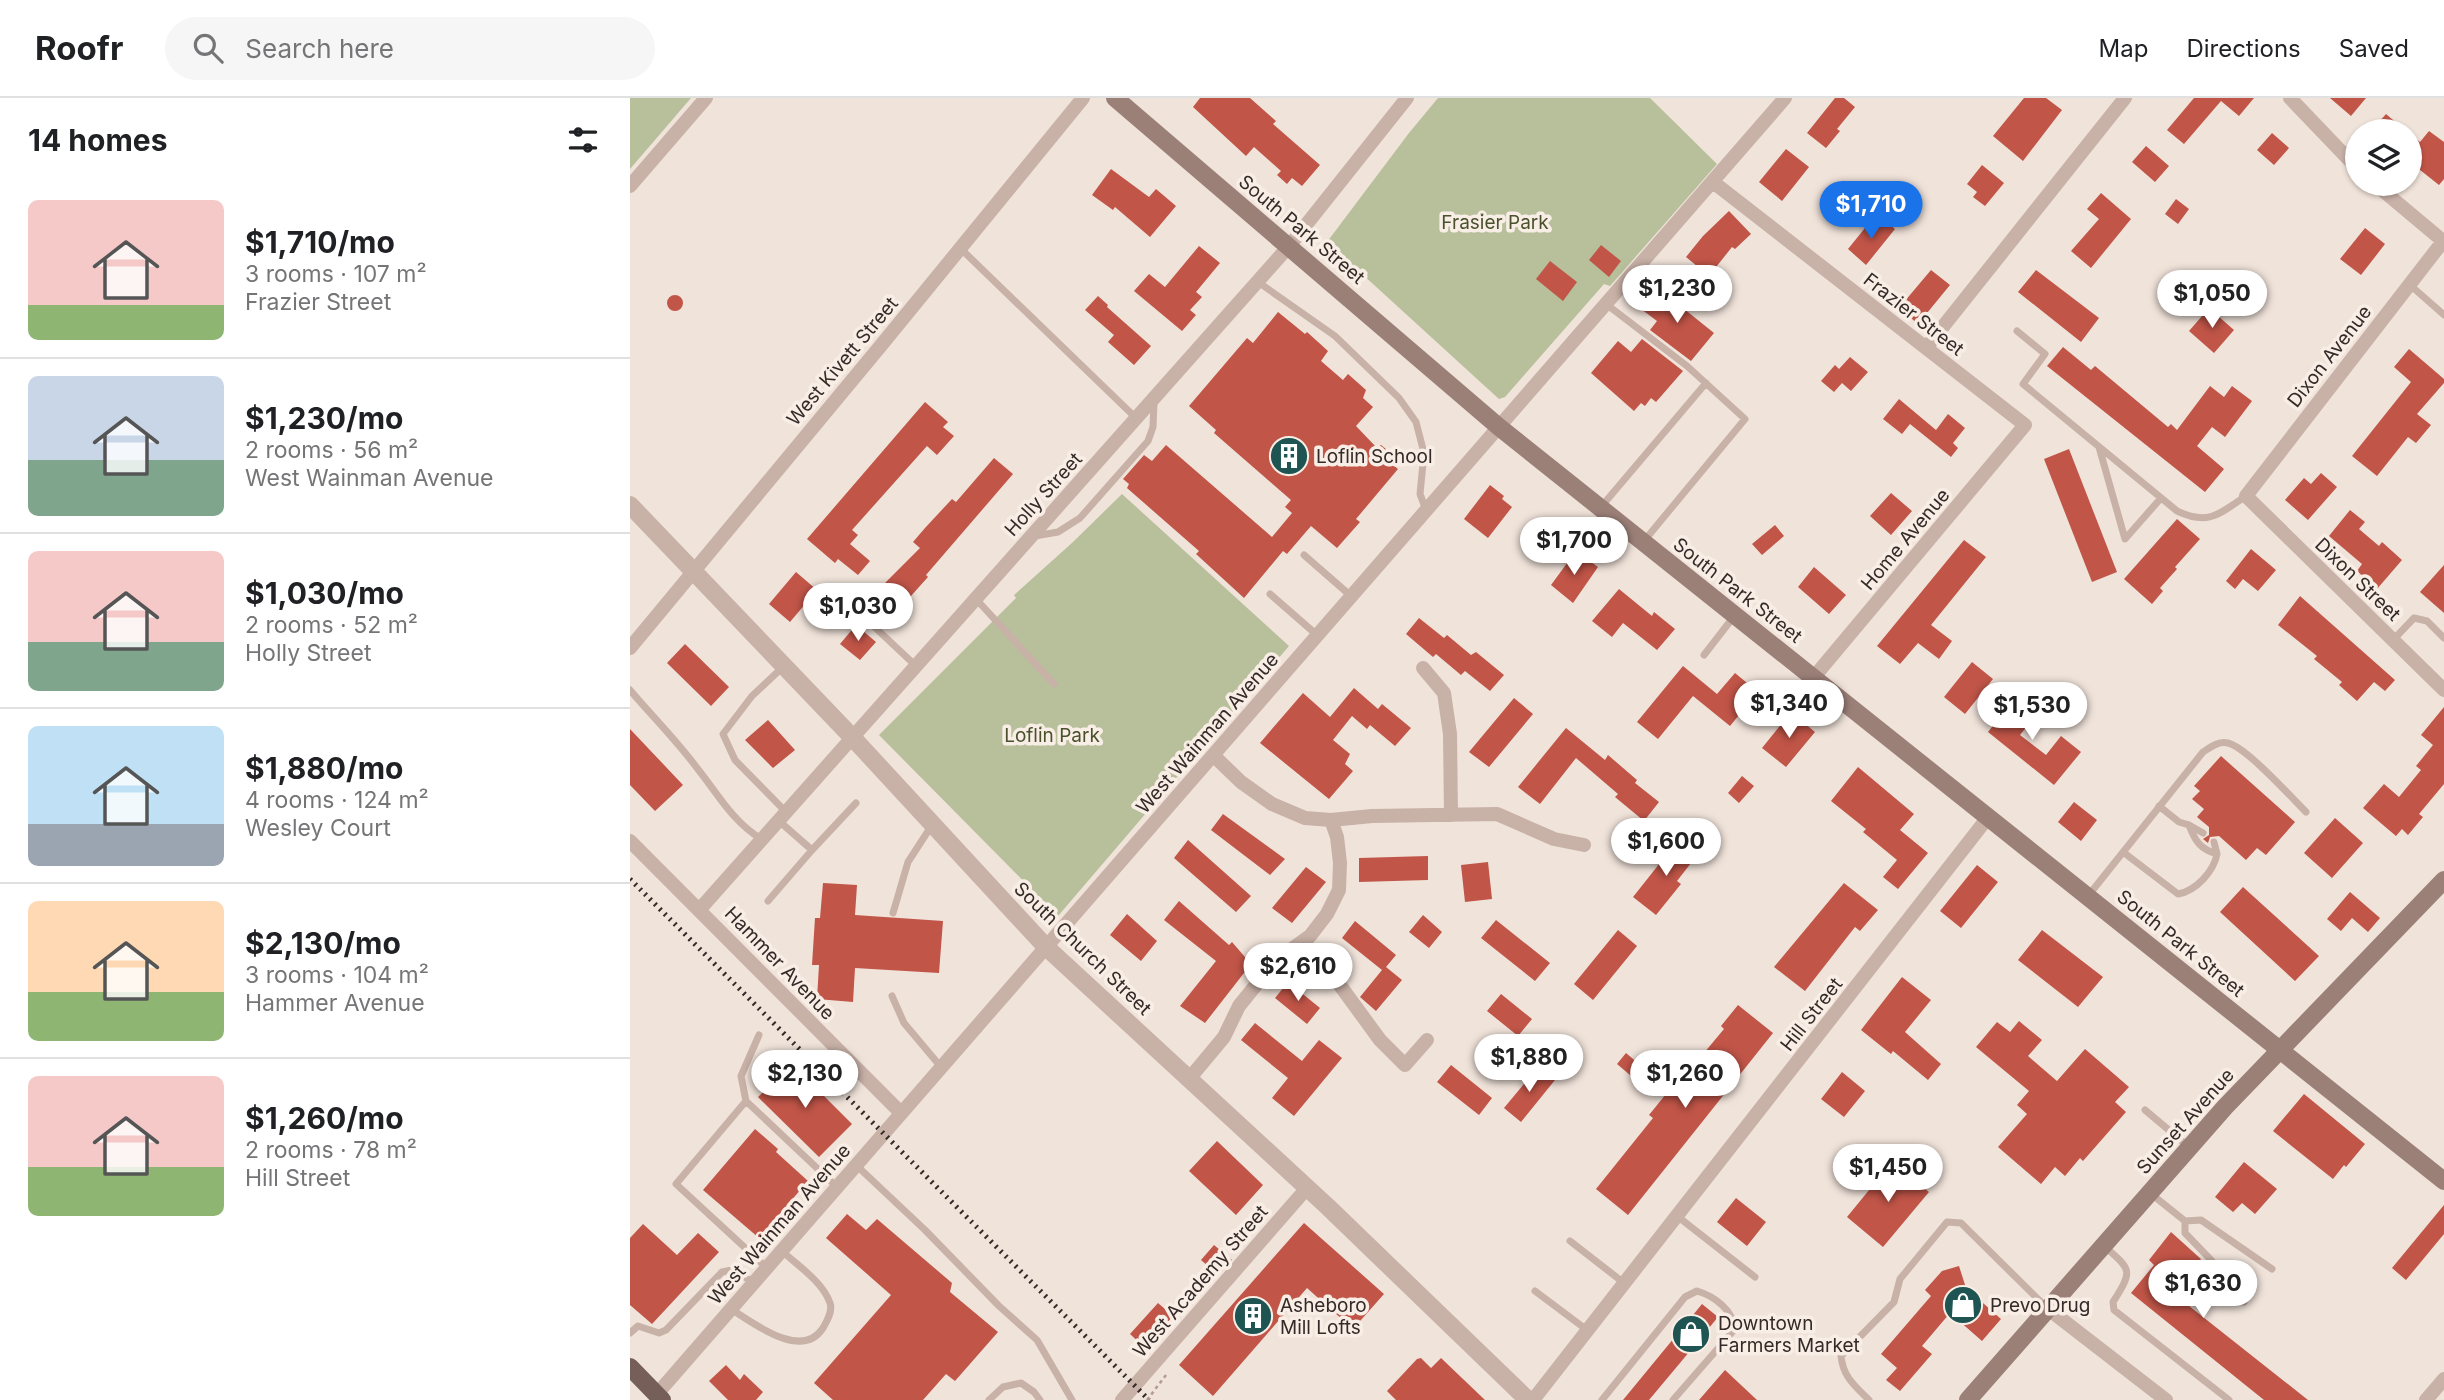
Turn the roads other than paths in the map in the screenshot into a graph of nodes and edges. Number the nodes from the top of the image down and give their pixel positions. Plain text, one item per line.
1 (706, 98) edge
2 (1083, 98) edge
3 (1115, 98) edge
4 (1407, 98) edge
5 (1786, 98) edge
6 (2125, 98) edge
7 (2290, 98) edge
8 (2345, 155) edge
9 (1713, 182) junction
10 (630, 186) edge
11 (2390, 196) edge
12 (2444, 240) edge
13 (1290, 245) junction
14 (960, 248) junction
15 (1258, 282) junction
16 (2409, 285) junction
17 (1606, 304) junction
18 (2444, 315) edge
19 (2017, 331) dead end
20 (1926, 348) junction
21 (1706, 383) junction
22 (1154, 398) junction
23 (1136, 418) junction
24 (2025, 425) joint
25 (1499, 427) junction
26 (2099, 447) junction
27 (2245, 496) junction
28 (2161, 498) junction
29 (630, 505) edge
30 (1601, 508) junction
31 (1426, 510) junction
32 (1030, 537) junction
33 (1643, 542) junction
34 (1304, 555) dead end
35 (694, 570) junction
36 (1270, 594) dead end
37 (1352, 596) junction
38 (975, 599) junction
39 (848, 602) dead end
40 (1735, 615) junction
41 (1317, 635) junction
42 (2444, 638) edge
43 (2393, 640) junction
44 (630, 648) edge
45 (1704, 655) dead end
46 (785, 666) junction
47 (916, 666) junction
48 (1423, 668) dead end
49 (1814, 677) junction
50 (1054, 684) dead end
51 (630, 690) edge
52 (2444, 690) edge
53 (852, 737) junction
54 (1213, 755) junction
55 (856, 803) dead end
56 (2159, 806) junction
57 (2306, 812) dead end
58 (1451, 815) junction
59 (782, 816) junction
60 (1989, 816) junction
61 (1331, 820) junction
62 (933, 825) junction
63 (2189, 825) junction
64 (2203, 833) dead end
65 (761, 839) junction
66 (630, 841) edge
67 (2214, 842) dead end
68 (1584, 845) dead end
69 (813, 850) junction
70 (2123, 852) junction
71 (2217, 854) junction
72 (2444, 880) edge
73 (2088, 896) junction
74 (768, 901) dead end
75 (699, 909) junction
76 (893, 913) dead end
77 (1303, 942) junction
78 (1046, 947) junction
79 (891, 996) dead end
80 (760, 1035) dead end
81 (1427, 1040) dead end
82 (2279, 1049) junction
83 (941, 1067) junction
84 (1189, 1079) junction
85 (746, 1101) junction
86 (2145, 1110) dead end
87 (901, 1113) junction
88 (2189, 1147) junction
89 (856, 1165) junction
90 (2444, 1181) edge
91 (836, 1187) junction
92 (1307, 1188) junction
93 (2149, 1192) junction
94 (1677, 1216) junction
95 (2186, 1220) junction
96 (1570, 1241) dead end
97 (2103, 1245) junction
98 (782, 1251) junction
99 (767, 1268) junction
100 (2272, 1269) dead end
101 (1755, 1277) dead end
102 (754, 1283) junction
103 (1625, 1283) junction
104 (1535, 1291) dead end
105 (2244, 1302) dead end
106 (2047, 1308) junction
107 (731, 1309) junction
108 (1587, 1331) junction
109 (630, 1332) edge
110 (630, 1367) edge
111 (2444, 1379) edge
112 (660, 1397) edge
113 (989, 1400) edge
114 (1040, 1400) edge
115 (1072, 1400) edge
116 (1122, 1400) edge
117 (1531, 1400) edge
118 (1602, 1400) edge
119 (1673, 1400) edge
120 (1869, 1400) edge
121 (1968, 1400) edge
122 (2166, 1400) edge
123 (2229, 1400) edge
124 (2426, 1400) edge

1 - 10 street
2 - 14 street, West Kivett Street
3 - 13 main road, South Park Street
4 - 13 street, Holly Street
5 - 9 street, West Wainman Avenue
6 - 20 street
7 - 8 street
9 - 17 street, West Wainman Avenue
9 - 20 street, Frazier Street
11 - 12 street
12 - 16 street, Dixon Avenue
13 - 15 street, Holly Street
13 - 25 main road, South Park Street
14 - 23 lane
14 - 35 street, West Kivett Street
15 - 22 street, Holly Street
15 - 31 lane
16 - 18 lane
16 - 27 street, Dixon Avenue
17 - 21 lane
17 - 25 street, West Wainman Avenue
19 - 26 lane
20 - 24 street, Frazier Street
21 - 30 lane
21 - 33 lane
22 - 23 street, Holly Street
22 - 32 lane
23 - 32 street, Holly Street
24 - 49 street, Home Avenue
25 - 30 main road, South Park Street
25 - 31 street, West Wainman Avenue
26 - 28 lane
26 - 28 lane
27 - 28 lane
27 - 43 street, Dixon Street
29 - 35 street, South Church Street
30 - 33 main road, South Park Street
31 - 37 street, West Wainman Avenue
32 - 38 street, Holly Street
33 - 40 main road, South Park Street
34 - 37 lane
35 - 44 street, West Kivett Street
35 - 46 street, South Church Street
36 - 41 lane
37 - 41 street, West Wainman Avenue
38 - 47 street, Holly Street
38 - 50 lane
39 - 47 lane
40 - 45 lane
40 - 49 main road, South Park Street
41 - 54 street, West Wainman Avenue
42 - 43 lane
43 - 52 street, Dixon Street
46 - 53 street, South Church Street
46 - 59 lane
47 - 53 street, Holly Street
48 - 58 street
49 - 60 main road, South Park Street
51 - 65 lane
53 - 59 street, Holly Street
53 - 62 street, South Church Street
54 - 61 street
54 - 78 street, West Wainman Avenue
55 - 69 lane
56 - 57 lane
56 - 63 lane
56 - 70 lane
58 - 61 street
58 - 68 street
59 - 65 street, Holly Street
59 - 69 lane
60 - 73 main road, South Park Street
60 - 94 street, Hill Street
61 - 77 street
62 - 76 lane
62 - 78 street, South Church Street
63 - 64 lane
63 - 71 lane
65 - 75 street, Holly Street
66 - 75 street, Hammer Avenue
67 - 71 lane
69 - 74 lane
70 - 71 lane
70 - 73 lane
72 - 82 main road, Sunset Avenue
73 - 82 main road, South Park Street
75 - 87 street, Hammer Avenue
77 - 81 street
77 - 84 street
78 - 83 street, West Wainman Avenue
78 - 84 street, South Church Street
79 - 83 lane
80 - 85 lane
82 - 88 main road, Sunset Avenue
82 - 90 main road, South Park Street
83 - 87 street, West Wainman Avenue
84 - 92 street, South Church Street
85 - 91 lane
85 - 99 lane
86 - 88 lane
87 - 89 street, West Wainman Avenue
88 - 93 main road, Sunset Avenue
89 - 91 street, West Wainman Avenue
89 - 115 lane
91 - 98 street, West Wainman Avenue
92 - 116 street, West Academy Street
92 - 117 street, South Church Street
93 - 95 lane
93 - 97 main road, Sunset Avenue
94 - 101 lane
94 - 103 street, Hill Street
95 - 100 lane
95 - 105 lane
96 - 103 lane
97 - 106 main road, Sunset Avenue
97 - 123 lane
98 - 99 street, West Wainman Avenue
98 - 107 lane
99 - 102 street, West Wainman Avenue
102 - 107 street, West Wainman Avenue
102 - 109 lane
103 - 108 street, Hill Street
104 - 108 lane
106 - 120 lane
106 - 121 main road, Sunset Avenue
106 - 122 street
107 - 112 street, West Wainman Avenue
108 - 117 street, Hill Street
110 - 112 main road
111 - 124 street
113 - 114 lane
118 - 119 lane

